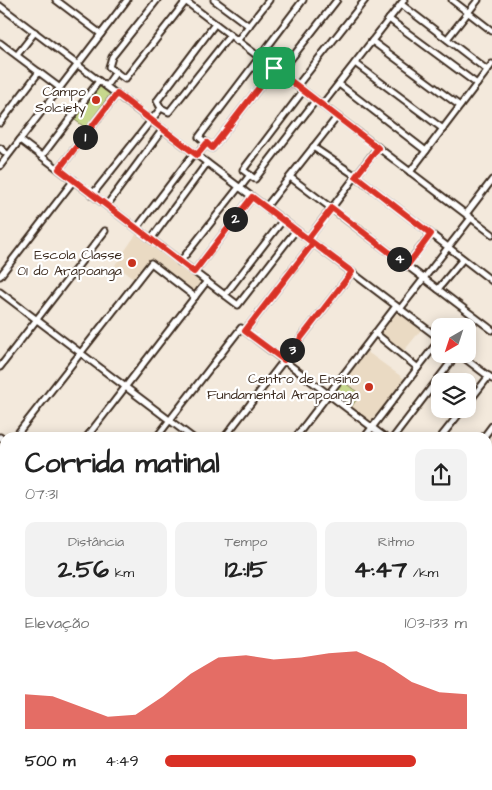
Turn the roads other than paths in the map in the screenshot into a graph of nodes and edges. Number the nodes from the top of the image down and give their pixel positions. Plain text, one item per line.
1 (56, 0) edge
2 (119, 0) edge
3 (156, 0) edge
4 (214, 0) edge
5 (268, 0) edge
6 (303, 0) edge
7 (337, 0) edge
8 (365, 0) edge
9 (452, 0) edge
10 (478, 0) edge
11 (185, 1) edge
12 (126, 2) edge
13 (402, 2) edge
14 (0, 6) edge
15 (468, 12) junction
16 (389, 19) junction
17 (215, 24) junction
18 (249, 26) junction
19 (492, 31) edge
20 (35, 32) junction
21 (101, 34) junction
22 (230, 35) junction
23 (447, 39) junction
24 (372, 40) junction
25 (237, 41) junction
26 (0, 43) edge
27 (17, 56) junction
28 (260, 58) junction
29 (355, 63) junction
30 (78, 64) junction
31 (492, 64) edge
32 (274, 68) junction
33 (488, 70) junction
34 (39, 72) junction
35 (116, 72) junction
36 (280, 73) junction
37 (99, 81) junction
38 (339, 84) junction
39 (477, 84) junction
40 (106, 86) junction
41 (297, 86) junction
42 (60, 88) junction
43 (303, 91) junction
44 (117, 94) junction
45 (316, 100) junction
46 (322, 105) junction
47 (460, 106) junction
48 (161, 108) junction
49 (337, 117) junction
50 (151, 120) junction
51 (0, 124) edge
52 (443, 129) junction
53 (163, 130) junction
54 (20, 140) junction
55 (207, 143) junction
56 (313, 147) junction
57 (0, 148) edge
58 (378, 148) junction
59 (426, 151) junction
60 (196, 154) junction
61 (8, 155) junction
62 (42, 156) junction
63 (207, 163) junction
64 (0, 166) edge
65 (59, 169) junction
66 (410, 172) junction
67 (250, 175) junction
68 (356, 176) junction
69 (290, 177) junction
70 (74, 180) junction
71 (492, 180) edge
72 (240, 187) junction
73 (92, 195) junction
74 (252, 197) junction
75 (107, 205) junction
76 (266, 207) junction
77 (332, 208) junction
78 (466, 214) junction
79 (471, 218) junction
80 (283, 220) junction
81 (492, 225) edge
82 (137, 228) junction
83 (296, 230) junction
84 (105, 231) dead end
85 (490, 232) edge
86 (431, 234) junction
87 (151, 239) junction
88 (310, 241) junction
89 (448, 248) junction
90 (463, 259) junction
91 (180, 262) junction
92 (407, 266) junction
93 (194, 272) junction
94 (352, 272) junction
95 (0, 276) edge
96 (424, 278) junction
97 (492, 280) edge
98 (206, 282) junction
99 (438, 289) junction
100 (0, 292) edge
101 (225, 295) junction
102 (195, 297) junction
103 (398, 307) junction
104 (36, 320) junction
105 (243, 330) junction
106 (492, 330) edge
107 (431, 332) edge
108 (375, 333) junction
109 (431, 351) edge
110 (80, 353) junction
111 (284, 360) junction
112 (451, 363) edge
113 (471, 363) edge
114 (0, 367) edge
115 (418, 368) junction
116 (490, 377) edge
117 (125, 387) junction
118 (328, 394) junction
119 (476, 394) edge
120 (456, 418) edge
121 (169, 420) junction
122 (372, 427) junction
123 (19, 432) edge
124 (91, 432) edge
125 (160, 432) edge
126 (184, 432) edge
127 (229, 432) edge
128 (299, 432) edge
129 (368, 432) edge
130 (378, 432) edge
131 (398, 432) edge
132 (445, 432) edge

1 - 21 street
2 - 12 street
3 - 35 street
4 - 18 street
5 - 18 street
6 - 28 street
7 - 36 street
8 - 41 street
9 - 15 street
10 - 15 street
11 - 17 street
11 - 35 street
12 - 21 street
13 - 16 street
13 - 23 street
14 - 20 street
15 - 19 street
15 - 23 street
16 - 24 street
16 - 39 street
17 - 22 street
17 - 48 street
18 - 25 street
20 - 27 street
20 - 30 street
21 - 30 street
22 - 25 street
22 - 48 street
23 - 33 street
24 - 29 street
24 - 47 street
25 - 28 street
26 - 27 street
27 - 34 street
28 - 32 street
28 - 55 street
29 - 38 street
29 - 52 street
30 - 37 street
30 - 42 street
31 - 33 street
32 - 36 street
32 - 55 street
33 - 39 street
34 - 42 street
34 - 51 street
35 - 40 street
36 - 41 street
37 - 40 street
37 - 62 street
38 - 46 street
38 - 59 street
39 - 47 street
40 - 44 street
41 - 43 street
42 - 54 street
43 - 45 street
43 - 67 street
44 - 50 street
44 - 65 street
45 - 46 street
45 - 67 street
46 - 49 street
47 - 52 street
48 - 50 street
49 - 56 street
49 - 58 street
50 - 53 street
50 - 73 street
52 - 59 street
53 - 60 street
53 - 75 street
54 - 61 street
54 - 62 street
55 - 60 street
56 - 68 street
56 - 69 street
57 - 61 street
58 - 66 street
58 - 68 street
59 - 66 street
60 - 63 street
60 - 82 street
61 - 64 street
62 - 65 street
63 - 72 street
63 - 87 street
65 - 70 street
66 - 78 street
67 - 72 street
68 - 77 street
68 - 86 street
69 - 76 street
69 - 77 street
70 - 73 street
70 - 95 street
71 - 78 street
72 - 74 street
72 - 91 street
73 - 75 street
74 - 76 street
74 - 93 street
75 - 82 street
76 - 80 street
77 - 88 street
77 - 92 street
78 - 79 street
79 - 85 street
79 - 89 street
80 - 83 street
80 - 101 street
81 - 85 street
82 - 87 street
83 - 88 street
83 - 101 street
84 - 104 street
86 - 89 street
86 - 92 street
87 - 91 street
88 - 94 street
88 - 105 street
89 - 90 street
89 - 96 street
90 - 97 street
90 - 99 street
91 - 93 street
92 - 96 street
93 - 98 street
94 - 103 street
94 - 111 street
96 - 99 street
96 - 103 street
98 - 101 street
98 - 102 street
99 - 106 street
100 - 104 street
102 - 110 street
102 - 117 street
103 - 107 street
103 - 108 street
104 - 110 street
104 - 114 street
105 - 111 street
105 - 121 street
108 - 115 street
108 - 118 street
109 - 115 street
110 - 117 street
110 - 123 street
111 - 118 street
111 - 127 street
112 - 131 street
113 - 116 street
115 - 122 street
116 - 119 street
117 - 121 street
117 - 124 street
118 - 122 street
118 - 128 street
120 - 132 street
121 - 125 street
121 - 126 street
122 - 129 street
122 - 130 street

